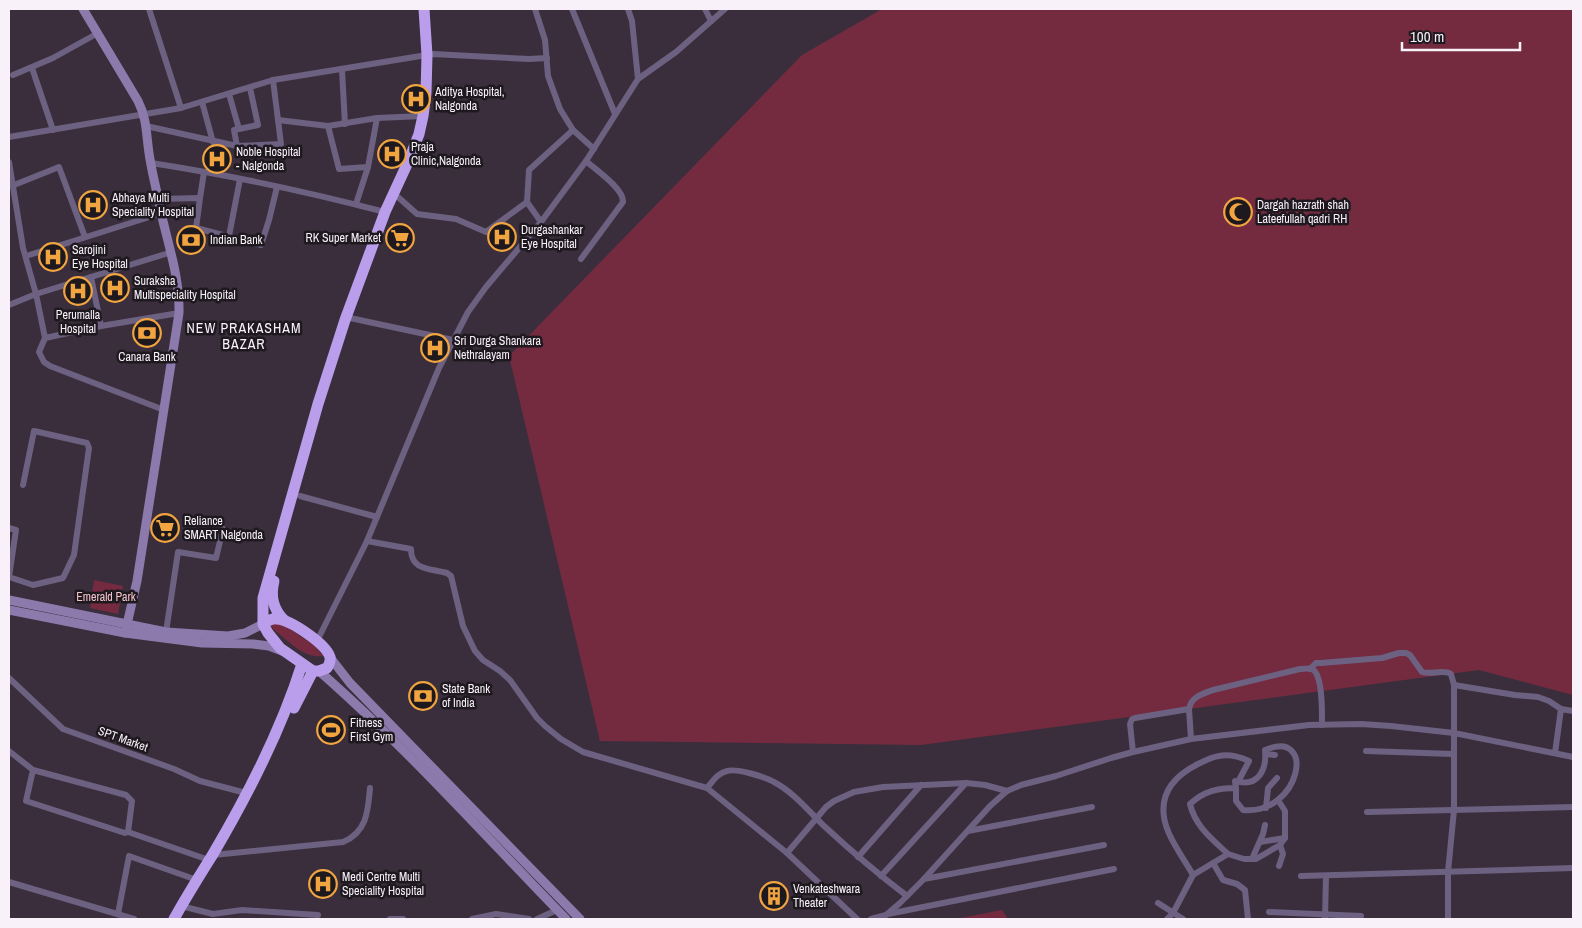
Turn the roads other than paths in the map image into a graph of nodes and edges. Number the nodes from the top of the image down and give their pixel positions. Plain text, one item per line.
1 (83, 9) edge
2 (149, 9) edge
3 (424, 9) edge
4 (430, 9) edge
5 (534, 9) edge
6 (572, 9) edge
7 (628, 9) edge
8 (705, 9) edge
9 (726, 9) edge
10 (711, 21) junction
11 (98, 33) junction
12 (430, 55) junction
13 (548, 58) junction
14 (32, 68) junction
15 (342, 70) junction
16 (13, 75) dead end
17 (638, 79) junction
18 (273, 80) junction
19 (250, 88) junction
20 (229, 94) junction
21 (202, 102) junction
22 (181, 108) junction
23 (144, 114) junction
24 (615, 114) junction
25 (423, 116) junction
26 (377, 118) junction
27 (278, 120) junction
28 (345, 124) junction
29 (146, 126) junction
30 (328, 126) junction
31 (239, 129) junction
32 (53, 130) junction
33 (574, 130) junction
34 (9, 137) edge
35 (213, 142) junction
36 (237, 146) junction
37 (594, 149) junction
38 (9, 162) edge
39 (586, 162) junction
40 (151, 163) junction
41 (368, 167) junction
42 (204, 172) junction
43 (240, 179) junction
44 (11, 185) edge
45 (277, 187) junction
46 (398, 197) junction
47 (200, 198) junction
48 (158, 200) junction
49 (527, 202) junction
50 (356, 204) junction
51 (18, 210) junction
52 (9, 211) edge
53 (385, 212) junction
54 (162, 213) junction
55 (541, 222) junction
56 (228, 236) junction
57 (85, 237) junction
58 (172, 252) junction
59 (26, 256) junction
60 (581, 259) dead end
61 (91, 277) junction
62 (36, 294) junction
63 (9, 305) edge
64 (179, 314) junction
65 (350, 318) junction
66 (101, 326) junction
67 (45, 338) junction
68 (453, 340) junction
69 (164, 410) junction
70 (23, 484) dead end
71 (300, 496) junction
72 (377, 517) junction
73 (9, 528) edge
74 (223, 529) dead end
75 (367, 541) junction
76 (9, 600) edge
77 (9, 610) edge
78 (284, 620) junction
79 (264, 624) junction
80 (126, 629) junction
81 (166, 632) junction
82 (317, 641) junction
83 (289, 653) junction
84 (329, 656) junction
85 (302, 664) junction
86 (1310, 668) junction
87 (316, 671) junction
88 (9, 678) edge
89 (1454, 685) junction
90 (1189, 709) junction
91 (1561, 709) junction
92 (1573, 711) edge
93 (1322, 725) junction
94 (1454, 733) junction
95 (1191, 739) junction
96 (9, 751) edge
97 (1366, 751) dead end
98 (1133, 752) junction
99 (1555, 753) junction
100 (1266, 754) junction
101 (1454, 754) junction
102 (1275, 755) dead end
103 (1573, 757) edge
104 (264, 759) junction
105 (33, 770) junction
106 (1277, 778) dead end
107 (966, 783) junction
108 (921, 785) junction
109 (1240, 785) junction
110 (370, 788) dead end
111 (707, 788) junction
112 (1007, 791) junction
113 (246, 793) junction
114 (1278, 800) junction
115 (1092, 807) dead end
116 (1573, 807) edge
117 (1266, 808) junction
118 (1454, 810) junction
119 (1367, 812) dead end
120 (816, 818) junction
121 (1264, 825) dead end
122 (968, 831) junction
123 (128, 832) junction
124 (1285, 838) junction
125 (1260, 842) junction
126 (1104, 844) dead end
127 (1280, 846) junction
128 (786, 853) junction
129 (1228, 854) junction
130 (858, 856) junction
131 (211, 857) junction
132 (1252, 859) junction
133 (1212, 863) junction
134 (1279, 866) dead end
135 (1573, 868) edge
136 (1114, 869) dead end
137 (1448, 872) junction
138 (1193, 874) junction
139 (881, 876) junction
140 (1301, 876) dead end
141 (1326, 876) junction
142 (924, 879) junction
143 (197, 880) junction
144 (9, 882) edge
145 (907, 896) junction
146 (1158, 903) dead end
147 (181, 906) junction
148 (557, 910) junction
149 (1269, 912) dead end
150 (1173, 913) junction
151 (118, 914) junction
152 (886, 914) junction
153 (318, 915) dead end
154 (1325, 916) edge
155 (1361, 916) dead end
156 (134, 919) edge
157 (174, 919) edge
158 (390, 919) edge
159 (403, 919) edge
160 (472, 919) edge
161 (529, 919) edge
162 (537, 919) edge
163 (566, 919) edge
164 (580, 919) edge
165 (857, 919) edge
166 (871, 919) edge
167 (1167, 919) edge
168 (1183, 919) edge
169 (1248, 919) edge
170 (1448, 919) edge

1 - 11 street
2 - 22 street
3 - 12 highway
4 - 12 highway
5 - 13 street
6 - 24 street
7 - 17 street
8 - 10 street
9 - 10 street
10 - 17 street
11 - 14 street
11 - 23 street
12 - 13 street
12 - 15 street
12 - 25 highway
12 - 46 highway
13 - 33 street
14 - 16 street
14 - 32 street
15 - 18 street
15 - 28 street
17 - 24 street
18 - 19 street
18 - 27 street
19 - 20 street
19 - 31 street
20 - 21 street
20 - 31 street
21 - 22 street
21 - 35 street
22 - 23 street
23 - 29 street
23 - 32 street
24 - 37 street
25 - 26 street
25 - 53 highway
26 - 28 street
26 - 41 street
27 - 30 street
27 - 36 street
28 - 30 street
29 - 35 street
29 - 40 street
30 - 41 street
31 - 36 street
32 - 34 street
33 - 37 street
33 - 49 street
35 - 36 street
37 - 39 street
38 - 44 street
39 - 55 street
39 - 60 street
40 - 42 street
40 - 48 street
41 - 50 street
42 - 43 street
42 - 47 street
43 - 45 street
43 - 56 street
44 - 51 street
44 - 57 street
45 - 50 street
45 - 56 street
46 - 49 street
46 - 65 highway
47 - 48 street
47 - 56 street
48 - 54 street
49 - 55 street
50 - 53 street
51 - 52 street
51 - 59 street
53 - 79 highway
54 - 57 street
54 - 58 street
55 - 68 street
57 - 59 street
58 - 61 street
58 - 64 street
59 - 62 street
61 - 62 street
61 - 66 street
62 - 63 street
62 - 67 street
64 - 66 street
64 - 69 street
65 - 68 street
65 - 71 highway
66 - 67 street
67 - 69 street
68 - 72 street
69 - 80 street
70 - 73 street
71 - 72 street
71 - 78 highway
72 - 75 street
74 - 81 street
75 - 82 street
75 - 111 street
76 - 80 street
77 - 80 street
78 - 79 highway
78 - 82 highway
79 - 81 street
79 - 83 highway
80 - 81 street
80 - 83 street
82 - 84 highway
83 - 85 highway
84 - 87 highway
84 - 164 street
85 - 87 highway
85 - 104 highway
86 - 89 street
86 - 90 street
86 - 93 street
87 - 104 highway
87 - 148 street
88 - 113 street, SPT Market
89 - 91 street
89 - 94 street
90 - 95 street
90 - 98 street
91 - 92 street
91 - 99 street
93 - 94 street
93 - 95 street
94 - 99 street
94 - 101 street
95 - 98 street
96 - 105 street
97 - 101 street
98 - 112 street
99 - 103 street
100 - 102 street
100 - 109 street
100 - 114 street
101 - 118 street
104 - 113 highway
105 - 123 street
105 - 123 street
106 - 117 street
107 - 108 street
107 - 112 street
107 - 139 street
108 - 120 street
108 - 130 street
109 - 117 street
109 - 129 street
109 - 138 street
110 - 131 street
111 - 120 street
111 - 128 street
112 - 122 street
113 - 131 highway
114 - 117 street
114 - 124 street
115 - 122 street
116 - 118 street
118 - 119 street
118 - 137 street
120 - 128 street
120 - 130 street
121 - 125 street
122 - 142 street
123 - 131 street
124 - 125 street
124 - 127 street
125 - 132 street
126 - 142 street
127 - 132 street
127 - 134 street
128 - 165 street
129 - 132 street
129 - 133 street
130 - 139 street
131 - 143 highway
133 - 138 street
133 - 169 street
135 - 137 street
136 - 152 street
137 - 141 street
137 - 170 street
138 - 150 street
139 - 145 street
140 - 141 street
141 - 154 street
142 - 145 street
143 - 147 highway
143 - 151 street
144 - 151 street
145 - 152 street
146 - 150 street
147 - 153 street
147 - 157 highway
148 - 162 street
148 - 163 street
149 - 154 street
150 - 167 street
150 - 168 street
151 - 156 street
152 - 166 street
154 - 155 street
158 - 159 street
160 - 161 street

